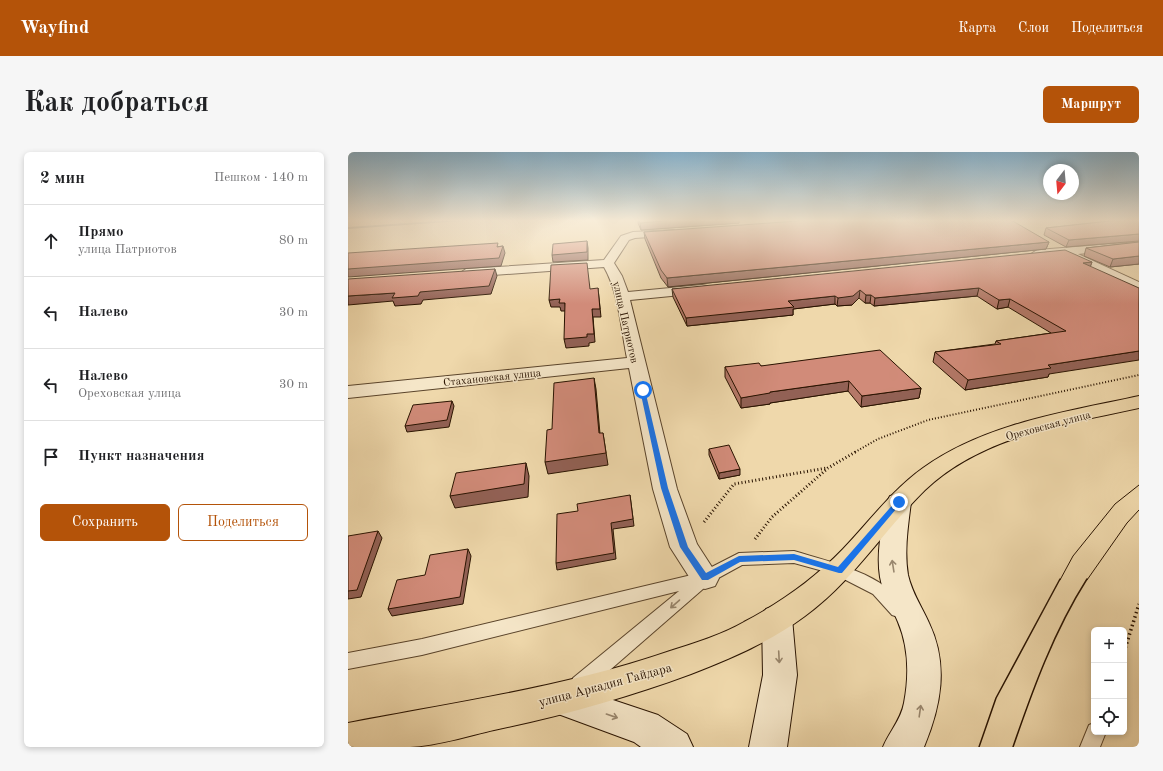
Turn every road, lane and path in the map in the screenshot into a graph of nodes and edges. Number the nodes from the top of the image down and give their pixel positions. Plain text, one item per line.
1 (617, 248) edge
2 (1056, 248) edge
3 (1103, 248) edge
4 (1063, 252) junction
5 (1028, 255) edge
6 (608, 263) junction
7 (454, 274) edge
8 (716, 287) edge
9 (1139, 287) edge
10 (622, 297) junction
11 (635, 362) junction
12 (1139, 375) edge
13 (348, 392) edge
14 (1139, 402) edge
15 (828, 468) junction
16 (899, 502) junction
17 (684, 547) junction
18 (739, 560) junction
19 (839, 570) junction
20 (705, 578) junction
21 (1139, 604) edge
22 (777, 618) junction
23 (916, 628) junction
24 (1127, 642) edge
25 (348, 661) edge
26 (562, 699) junction
27 (1095, 735) edge
28 (348, 742) edge
29 (674, 747) edge
30 (768, 747) edge
31 (904, 747) edge
32 (1090, 747) edge

1 - 6 street
2 - 4 street
3 - 4 street
4 - 5 street
4 - 9 street
6 - 7 street
6 - 10 street, улица Патриотов
8 - 10 street
10 - 11 street, улица Патриотов
11 - 13 street, Стахановская улица
11 - 17 street, улица Патриотов
12 - 15 path
14 - 16 main road, Ореховская улица
15 - 17 path
15 - 18 path
16 - 19 main road, Ореховская улица
23 -> 16 street
17 - 20 street, улица Патриотов
18 - 19 lane
18 - 20 lane
19 - 22 main road, улица Аркадия Гайдара
19 - 23 lane
20 - 25 lane
20 -> 26 lane
21 - 24 path
22 - 26 main road, улица Аркадия Гайдара
22 -> 30 street
31 -> 23 street
26 - 28 main road, улица Аркадия Гайдара
26 -> 29 street
27 - 32 lane

